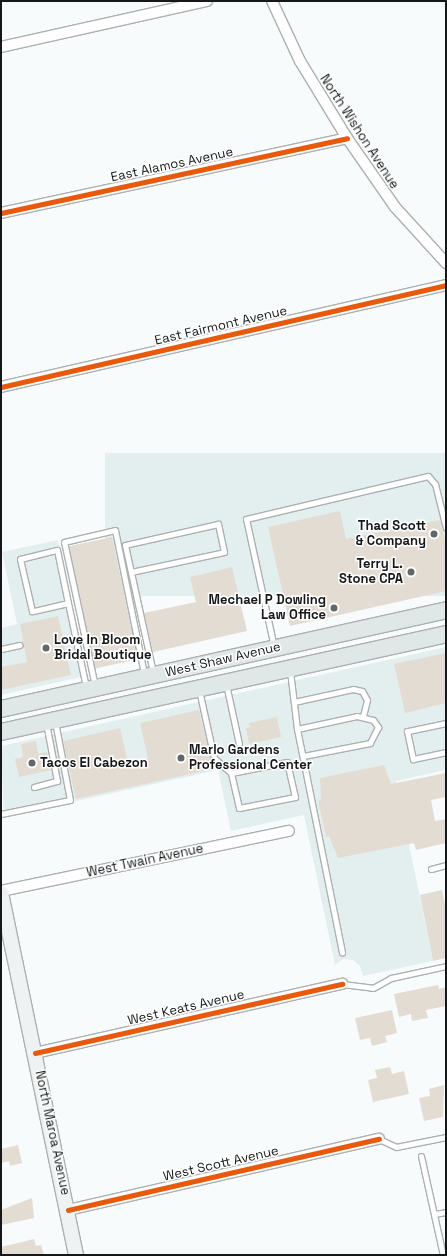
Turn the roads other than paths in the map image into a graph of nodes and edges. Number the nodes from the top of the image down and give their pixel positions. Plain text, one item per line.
1 (207, 1) edge
2 (272, 1) edge
3 (1, 47) edge
4 (347, 138) junction
5 (1, 213) edge
6 (446, 263) edge
7 (446, 285) edge
8 (1, 387) edge
9 (446, 528) edge
10 (131, 572) junction
11 (68, 603) junction
12 (446, 610) edge
13 (446, 634) edge
14 (20, 645) dead end
15 (275, 648) junction
16 (1, 649) edge
17 (289, 668) junction
18 (149, 676) junction
19 (226, 682) junction
20 (91, 689) junction
21 (198, 689) junction
22 (294, 702) junction
23 (1, 709) edge
24 (363, 716) junction
25 (50, 721) junction
26 (446, 723) edge
27 (298, 729) junction
28 (1, 732) edge
29 (239, 744) dead end
30 (446, 752) edge
31 (303, 756) junction
32 (231, 773) junction
33 (34, 788) dead end
34 (1, 814) edge
35 (289, 831) dead end
36 (446, 866) edge
37 (432, 868) dead end
38 (1, 892) edge
39 (4, 921) edge
40 (342, 952) dead end
41 (446, 966) edge
42 (342, 984) joint
43 (35, 1052) junction
44 (446, 1137) edge
45 (379, 1138) joint
46 (421, 1156) dead end
47 (68, 1210) junction
48 (446, 1212) edge
49 (434, 1214) junction
50 (76, 1255) edge
51 (443, 1255) edge

1 - 3 street
2 - 4 street, North Wishon Avenue
4 - 5 street, East Alamos Avenue
4 - 6 street, North Wishon Avenue
7 - 8 street, East Fairmont Avenue
9 - 15 lane
10 - 10 lane
10 - 18 lane
11 - 11 lane
11 - 20 lane
12 - 15 main road, West Shaw Avenue
13 - 17 main road, West Shaw Avenue
14 - 16 lane
15 - 18 main road, West Shaw Avenue
17 - 19 main road, West Shaw Avenue
17 - 22 lane
18 - 20 main road, West Shaw Avenue
18 - 20 lane
19 - 21 main road, West Shaw Avenue
19 - 29 lane
20 - 23 main road, West Shaw Avenue
21 - 25 main road, West Shaw Avenue
21 - 32 lane
22 - 24 lane
22 - 27 lane
24 - 27 lane
24 - 31 lane
25 - 28 main road, West Shaw Avenue
25 - 33 lane
25 - 34 lane
26 - 30 lane
27 - 31 lane
31 - 40 lane
32 - 32 lane
35 - 38 street, West Twain Avenue
36 - 37 lane
38 - 39 main road, North Maroa Avenue
39 - 43 main road, North Maroa Avenue
41 - 42 lane
42 - 43 street, West Keats Avenue
43 - 47 main road, North Maroa Avenue
44 - 45 lane
45 - 47 street, West Scott Avenue
46 - 49 lane
47 - 50 main road, North Maroa Avenue
48 - 49 lane
49 - 51 lane

